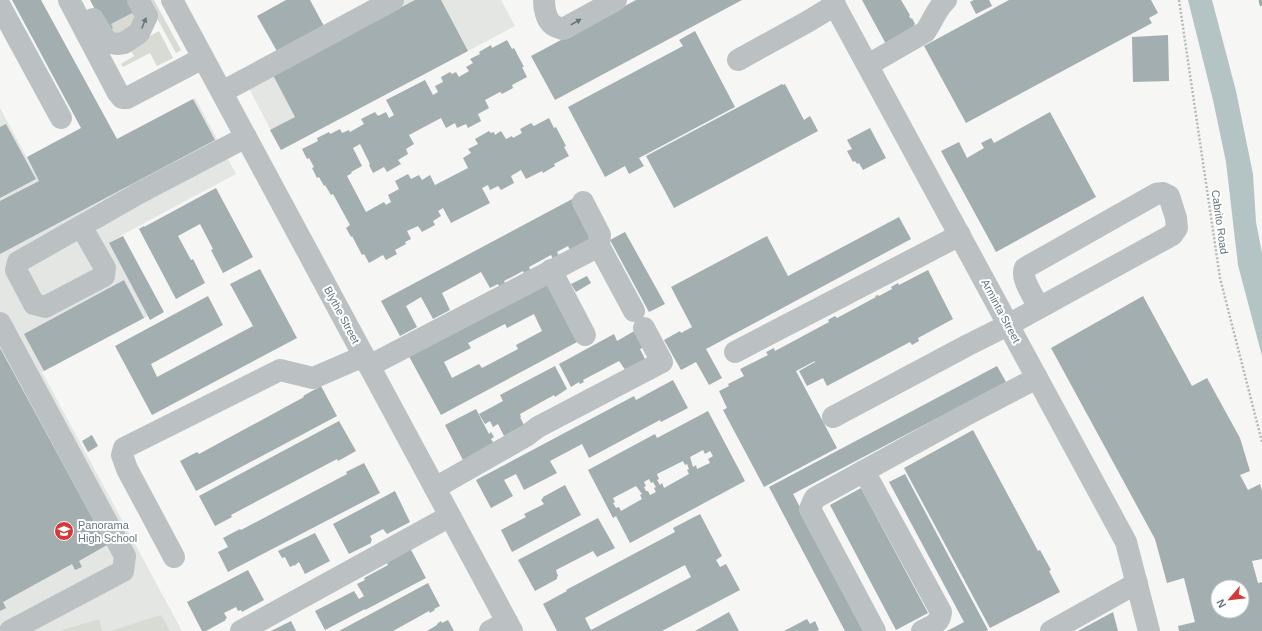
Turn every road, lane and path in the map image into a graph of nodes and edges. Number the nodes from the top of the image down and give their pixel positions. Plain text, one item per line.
1 (69, 0) edge
2 (82, 0) edge
3 (138, 0) edge
4 (172, 0) edge
5 (393, 0) edge
6 (544, 0) edge
7 (616, 0) edge
8 (946, 0) edge
9 (1179, 0) edge
10 (834, 3) edge
11 (0, 6) edge
12 (107, 45) junction
13 (203, 58) junction
14 (738, 60) dead end
15 (868, 65) junction
16 (222, 92) junction
17 (61, 118) dead end
18 (246, 137) junction
19 (583, 202) dead end
20 (82, 226) dead end
21 (960, 235) junction
22 (598, 246) junction
23 (551, 270) junction
24 (1039, 308) junction
25 (0, 323) edge
26 (1008, 325) junction
27 (585, 335) dead end
28 (735, 352) dead end
29 (367, 361) junction
30 (1037, 378) junction
31 (833, 417) dead end
32 (1262, 442) edge
33 (864, 471) junction
34 (435, 488) junction
35 (450, 516) junction
36 (174, 557) dead end
37 (1137, 583) junction
38 (503, 628) edge
39 (10, 631) edge
40 (240, 631) edge
41 (875, 631) edge
42 (922, 631) edge
43 (1051, 631) edge
44 (1149, 631) edge

1 - 12 street
2 - 12 street
12 -> 3 street
4 - 13 street, Blythe Street
5 - 16 street
6 -> 7 street
8 - 15 street
9 - 32 path, Cabrito Road
10 - 14 street
10 - 15 street, Arminta Street
11 - 17 street
12 - 13 street
13 - 16 street, Blythe Street
15 - 21 street, Arminta Street
16 - 18 street, Blythe Street
18 - 20 street
18 - 29 street, Blythe Street
19 - 22 street
21 - 26 street, Arminta Street
21 - 28 street
22 - 23 street
22 - 34 street
23 - 27 street
23 - 29 street
24 - 24 street
24 - 26 street
25 - 39 street
26 - 30 street, Arminta Street
26 - 31 street
29 - 34 street, Blythe Street
29 - 36 street
30 - 33 street
30 - 37 street, Arminta Street
33 - 41 street
33 - 42 street
34 - 35 street, Blythe Street
35 - 38 street, Blythe Street
35 - 40 street
37 - 43 street
37 - 44 street, Arminta Street

